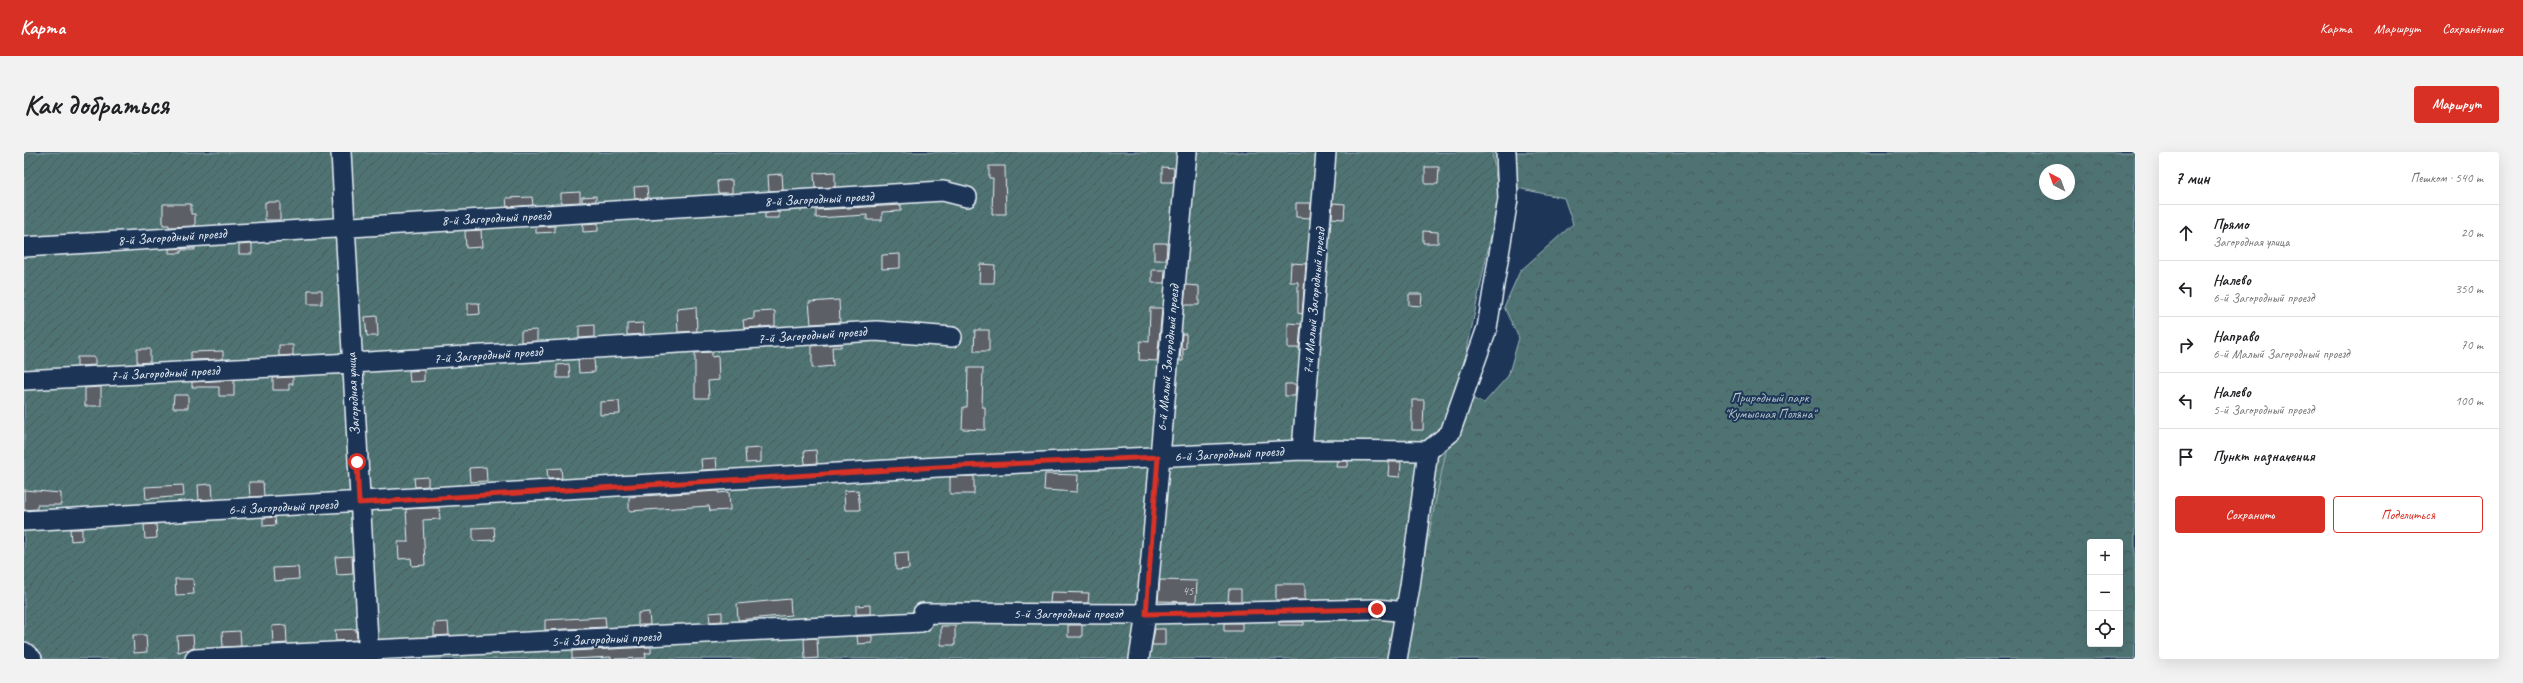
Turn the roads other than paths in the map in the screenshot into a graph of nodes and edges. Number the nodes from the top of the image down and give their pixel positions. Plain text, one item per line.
1 (341, 152) edge
2 (1187, 152) edge
3 (1326, 152) edge
4 (1506, 152) edge
5 (967, 197) dead end
6 (344, 226) junction
7 (24, 247) edge
8 (952, 338) dead end
9 (352, 364) junction
10 (24, 380) edge
11 (1302, 450) junction
12 (1428, 451) junction
13 (1158, 457) junction
14 (359, 503) junction
15 (24, 521) edge
16 (1406, 612) junction
17 (1146, 614) junction
18 (24, 652) edge
19 (368, 655) edge
20 (32, 659) edge
21 (194, 659) edge
22 (1139, 659) edge
23 (1397, 659) edge

1 - 6 street, Загородная улица
2 - 13 street, 6-й Малый Загородный проезд
3 - 11 street, 7-й Малый Загородный проезд
4 - 12 street
5 - 6 street, 8-й Загородный проезд
6 - 7 street, 8-й Загородный проезд
6 - 9 street, Загородная улица
8 - 9 street, 7-й Загородный проезд
9 - 10 street, 7-й Загородный проезд
9 - 14 street, Загородная улица
11 - 12 street, 6-й Загородный проезд
11 - 13 street, 6-й Загородный проезд
12 - 16 street
13 - 14 street, 6-й Загородный проезд
13 - 17 street, 6-й Малый Загородный проезд
14 - 15 street, 6-й Загородный проезд
14 - 19 street, Загородная улица
16 - 17 street, 5-й Загородный проезд
16 - 23 street
17 - 19 street, 5-й Загородный проезд
17 - 22 street, 6-й Малый Загородный проезд
18 - 20 street
19 - 21 street, 5-й Загородный проезд

